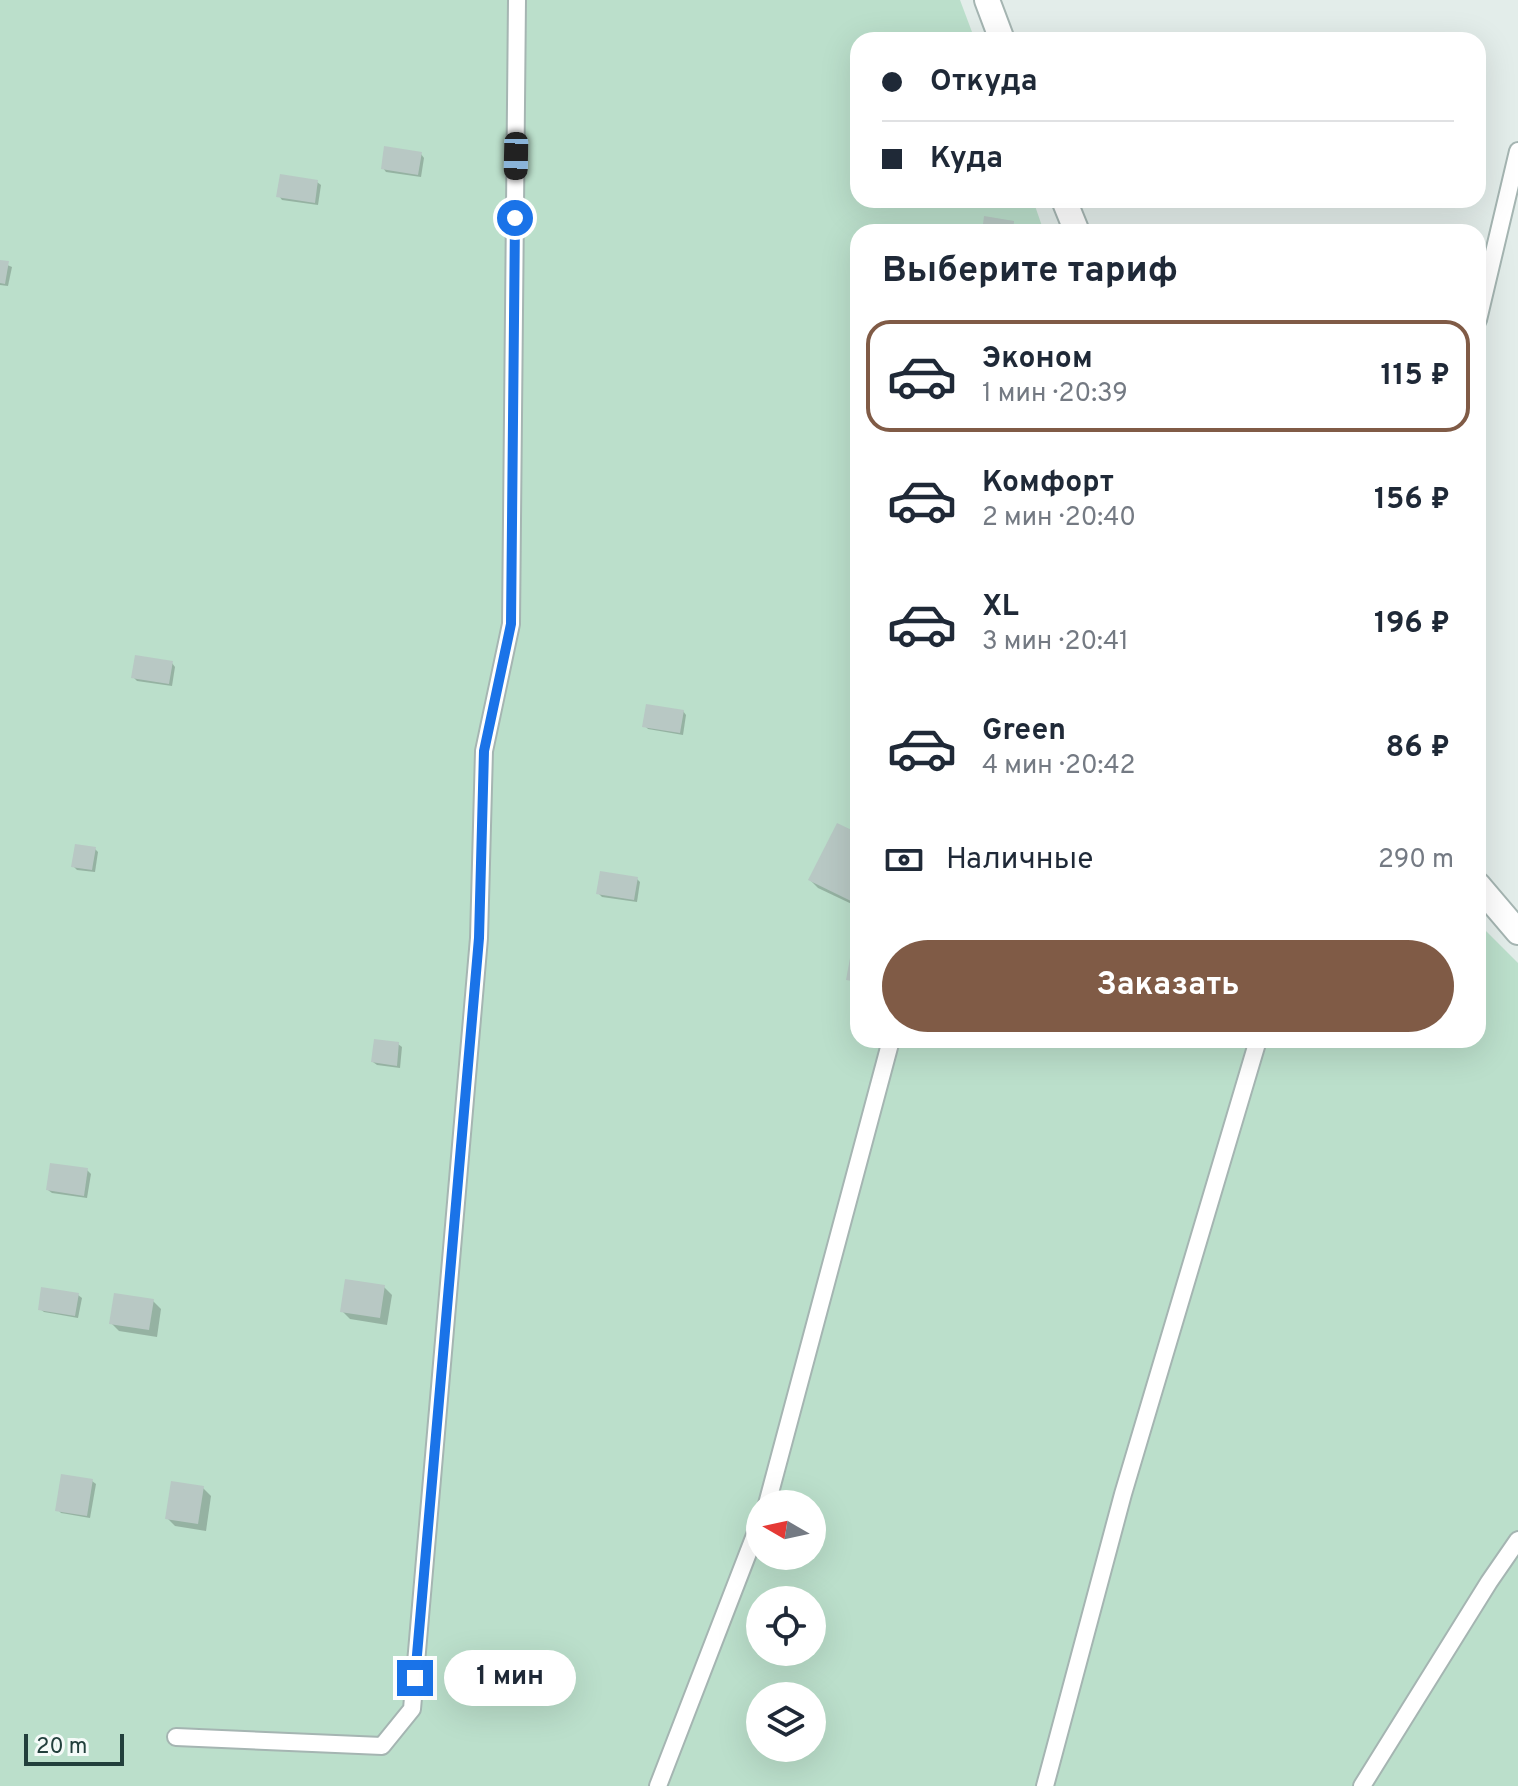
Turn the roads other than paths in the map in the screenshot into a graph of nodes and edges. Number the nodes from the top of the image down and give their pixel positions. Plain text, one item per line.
1 (517, 0) edge
2 (987, 0) edge
3 (999, 32) edge
4 (1518, 151) edge
5 (1486, 286) edge
6 (1486, 894) edge
7 (1518, 932) edge
8 (889, 1048) edge
9 (1256, 1048) edge
10 (771, 1490) edge
11 (1518, 1540) edge
12 (746, 1558) edge
13 (176, 1737) dead end
14 (658, 1786) edge
15 (1045, 1786) edge
16 (1362, 1786) edge

1 - 13 lane
2 - 3 street
4 - 5 lane
6 - 7 street
8 - 10 lane
9 - 15 lane
11 - 16 lane
12 - 14 lane

